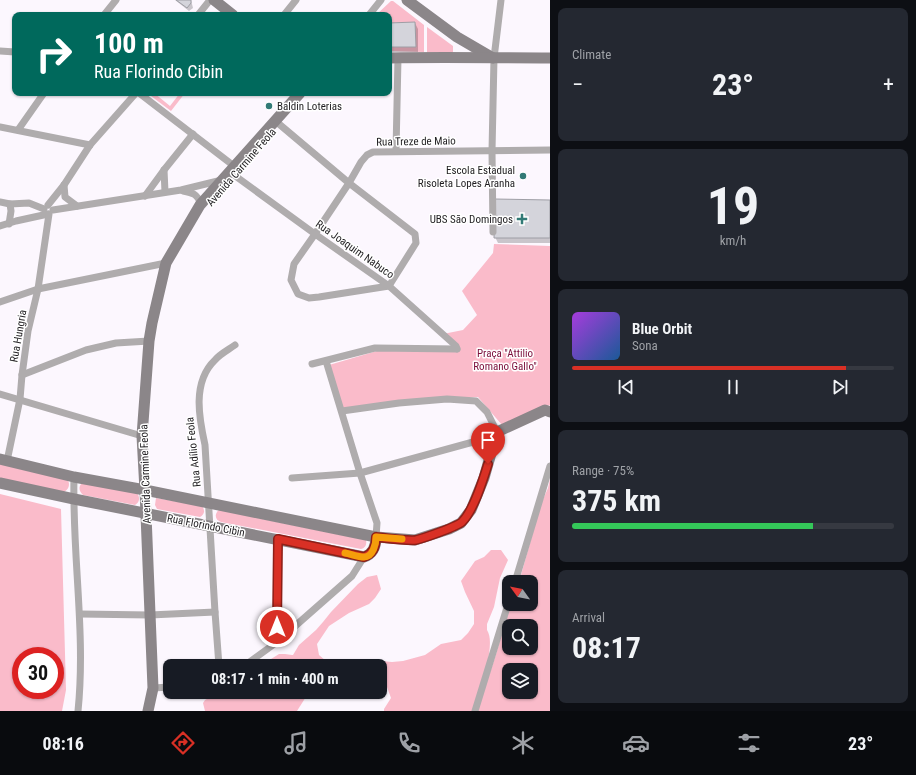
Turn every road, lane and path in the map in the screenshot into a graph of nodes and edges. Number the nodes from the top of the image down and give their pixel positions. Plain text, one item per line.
1 (116, 0) edge
2 (210, 0) edge
3 (214, 0) edge
4 (296, 0) edge
5 (381, 0) edge
6 (407, 0) edge
7 (500, 0) edge
8 (106, 12) edge
9 (200, 12) edge
10 (229, 12) edge
11 (286, 12) edge
12 (371, 12) edge
13 (457, 37) junction
14 (0, 51) edge
15 (12, 52) edge
16 (453, 57) junction
17 (393, 58) edge
18 (494, 58) junction
19 (550, 58) edge
20 (42, 96) edge
21 (134, 96) edge
22 (141, 96) edge
23 (297, 96) edge
24 (303, 96) edge
25 (279, 124) junction
26 (0, 127) edge
27 (18, 130) junction
28 (193, 134) junction
29 (90, 145) junction
30 (550, 150) edge
31 (396, 151) junction
32 (492, 151) junction
33 (164, 170) junction
34 (234, 170) junction
35 (222, 180) junction
36 (349, 183) junction
37 (64, 185) junction
38 (181, 190) junction
39 (165, 192) junction
40 (145, 196) junction
41 (0, 202) edge
42 (201, 203) junction
43 (10, 204) junction
44 (77, 206) junction
45 (48, 211) junction
46 (190, 221) junction
47 (9, 224) junction
48 (0, 226) edge
49 (493, 232) dead end
50 (315, 234) junction
51 (166, 263) junction
52 (389, 286) junction
53 (38, 289) junction
54 (0, 302) edge
55 (149, 341) junction
56 (234, 345) dead end
57 (326, 361) junction
58 (312, 364) dead end
59 (22, 375) junction
60 (0, 394) edge
61 (20, 399) junction
62 (342, 411) junction
63 (550, 412) edge
64 (496, 434) junction
65 (142, 436) junction
66 (3, 460) edge
67 (550, 466) edge
68 (360, 473) junction
69 (74, 477) junction
70 (292, 478) dead end
71 (0, 483) edge
72 (145, 490) junction
73 (74, 499) junction
74 (209, 503) junction
75 (146, 514) junction
76 (210, 526) junction
77 (376, 537) junction
78 (278, 539) junction
79 (364, 557) junction
80 (517, 575) edge
81 (506, 611) edge
82 (215, 612) junction
83 (80, 614) junction
84 (150, 615) junction
85 (277, 642) junction
86 (218, 659) edge
87 (254, 659) edge
88 (163, 687) edge
89 (153, 688) junction
90 (78, 711) edge
91 (148, 711) edge
92 (475, 711) edge

1 - 8 street
2 - 9 street
3 - 10 main road
4 - 11 street
5 - 12 street
6 - 13 main road
7 - 18 street
13 - 16 main road
13 - 18 main road
14 - 15 street
16 - 17 main road
16 - 18 main road
17 - 31 street
18 - 19 main road
18 - 32 street
20 - 27 street
21 - 29 street, Rua Hungria
22 - 28 street, Rua Joaquim Nabuco
23 - 34 main road, Avenida Carmine Feola
24 - 25 main road, Avenida Carmine Feola
25 - 34 main road, Avenida Carmine Feola
25 - 36 street
26 - 27 street
27 - 29 street
28 - 33 street
28 - 34 street, Rua Joaquim Nabuco
29 - 37 street, Rua Hungria
30 - 32 street, Rua Treze de Maio
31 - 32 street, Rua Treze de Maio
31 - 36 street, Rua Treze de Maio
32 - 49 street
33 - 39 street
33 - 40 street
34 - 35 main road, Avenida Carmine Feola
34 - 46 main road, Avenida Carmine Feola
34 - 50 street, Rua Joaquim Nabuco
35 - 38 street
35 - 42 main road, Avenida Carmine Feola
36 - 50 street, Rua Treze de Maio
36 - 52 street
37 - 44 street
37 - 45 street, Rua Hungria
38 - 39 street
38 - 42 street
39 - 40 street
40 - 44 street
41 - 43 street
42 - 46 main road, Avenida Carmine Feola
43 - 45 street
43 - 47 street
44 - 45 street
45 - 47 street
45 - 53 street, Rua Hungria
46 - 51 main road, Avenida Carmine Feola
47 - 48 street
50 - 52 street, Rua Joaquim Nabuco
50 - 52 street, Rua Treze de Maio
51 - 53 street
51 - 55 main road, Avenida Carmine Feola
52 - 57 street, Rua Joaquim Nabuco
53 - 54 street
53 - 59 street, Rua Hungria
55 - 59 street
55 - 65 main road, Avenida Carmine Feola
56 - 74 street, Rua Adílio Feola
57 - 58 street
57 - 62 street
59 - 61 street, Rua Hungria
60 - 61 street
61 - 65 street
61 - 66 street, Rua Hungria
62 - 64 street
62 - 68 street
63 - 64 main road
64 - 68 street
64 - 77 main road, Rua Florindo Cibin
65 - 72 main road, Avenida Carmine Feola
66 - 69 main road, Rua Florindo Cibin
67 - 80 street
68 - 70 street
68 - 77 street
69 - 72 main road, Rua Florindo Cibin
69 - 73 street
71 - 73 main road, Rua Florindo Cibin
72 - 74 main road, Rua Florindo Cibin
72 - 75 main road, Avenida Carmine Feola
73 - 75 main road, Rua Florindo Cibin
73 - 83 street
74 - 76 street, Rua Adílio Feola
74 - 77 main road, Rua Florindo Cibin
75 - 76 main road, Rua Florindo Cibin
75 - 84 main road, Avenida Carmine Feola
76 - 78 main road, Rua Florindo Cibin
76 - 82 street, Rua Adílio Feola
77 - 79 main road
78 - 79 main road, Rua Florindo Cibin
78 - 85 street
79 - 85 street
81 - 92 street
82 - 84 street
82 - 86 street, Rua Adílio Feola
83 - 84 street
83 - 90 street
84 - 89 main road, Avenida Carmine Feola
85 - 87 street
88 - 89 street
89 - 91 main road, Avenida Carmine Feola

